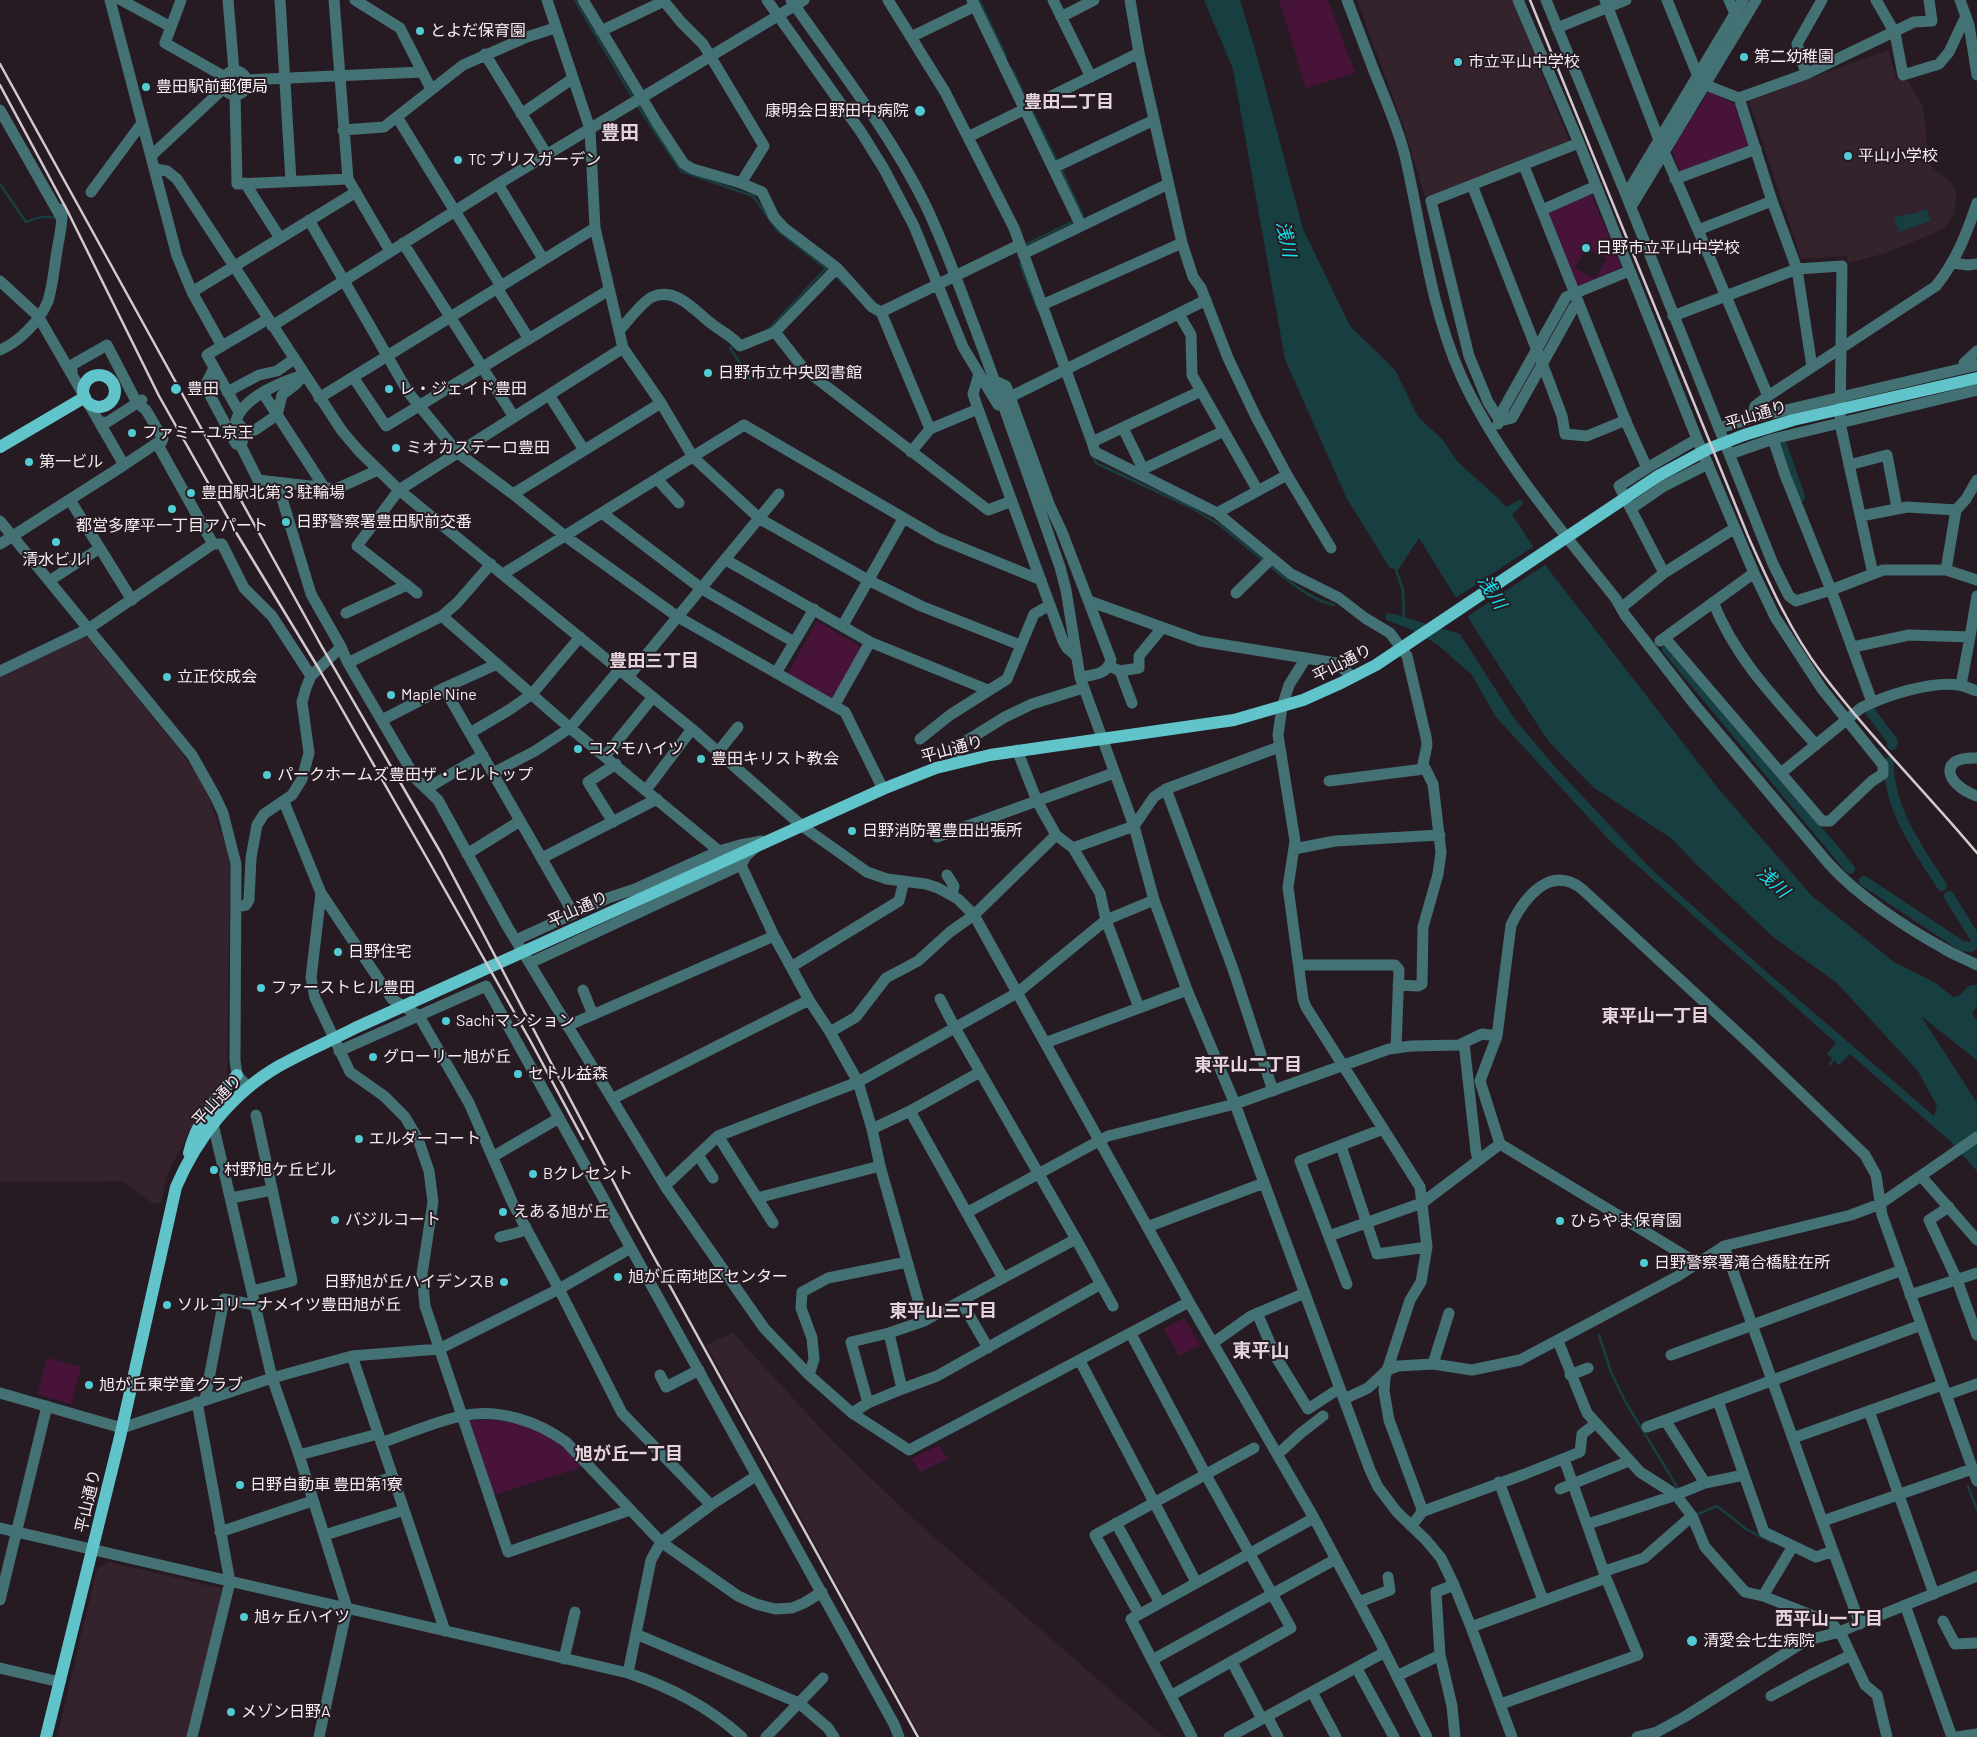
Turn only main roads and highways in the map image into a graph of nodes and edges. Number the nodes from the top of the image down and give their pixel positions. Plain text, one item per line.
1 (1977, 378) edge
2 (85, 397) road end
3 (0, 447) edge
4 (237, 1074) road end
5 (186, 1163) junction
6 (46, 1737) edge

1 - 5 main road, 平山通り
2 - 3 main road
4 - 5 main road
5 - 6 main road, 平山通り

